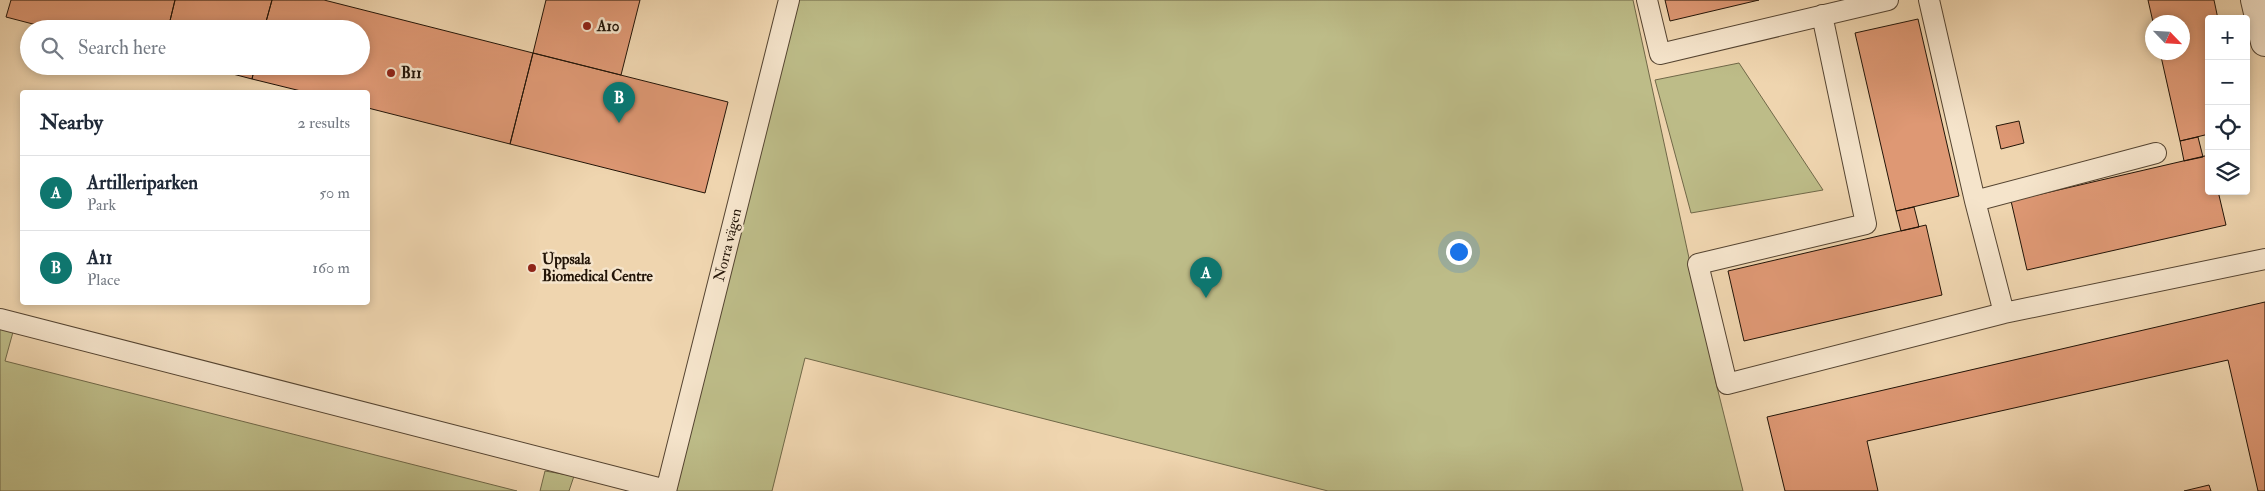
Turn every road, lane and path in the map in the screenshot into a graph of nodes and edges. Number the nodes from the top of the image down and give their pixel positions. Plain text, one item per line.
1 (789, 0) edge
2 (1647, 0) edge
3 (1888, 0) edge
4 (1929, 0) edge
5 (2255, 0) edge
6 (1822, 15) junction
7 (2265, 42) edge
8 (2156, 153) dead end
9 (1975, 201) junction
10 (2265, 259) edge
11 (2004, 313) junction
12 (0, 318) edge
13 (666, 491) edge

1 - 13 lane, Norra vägen
2 - 6 lane
3 - 6 lane
4 - 9 lane
5 - 7 street
6 - 11 lane
8 - 9 lane
9 - 11 lane
10 - 11 lane
12 - 13 lane

